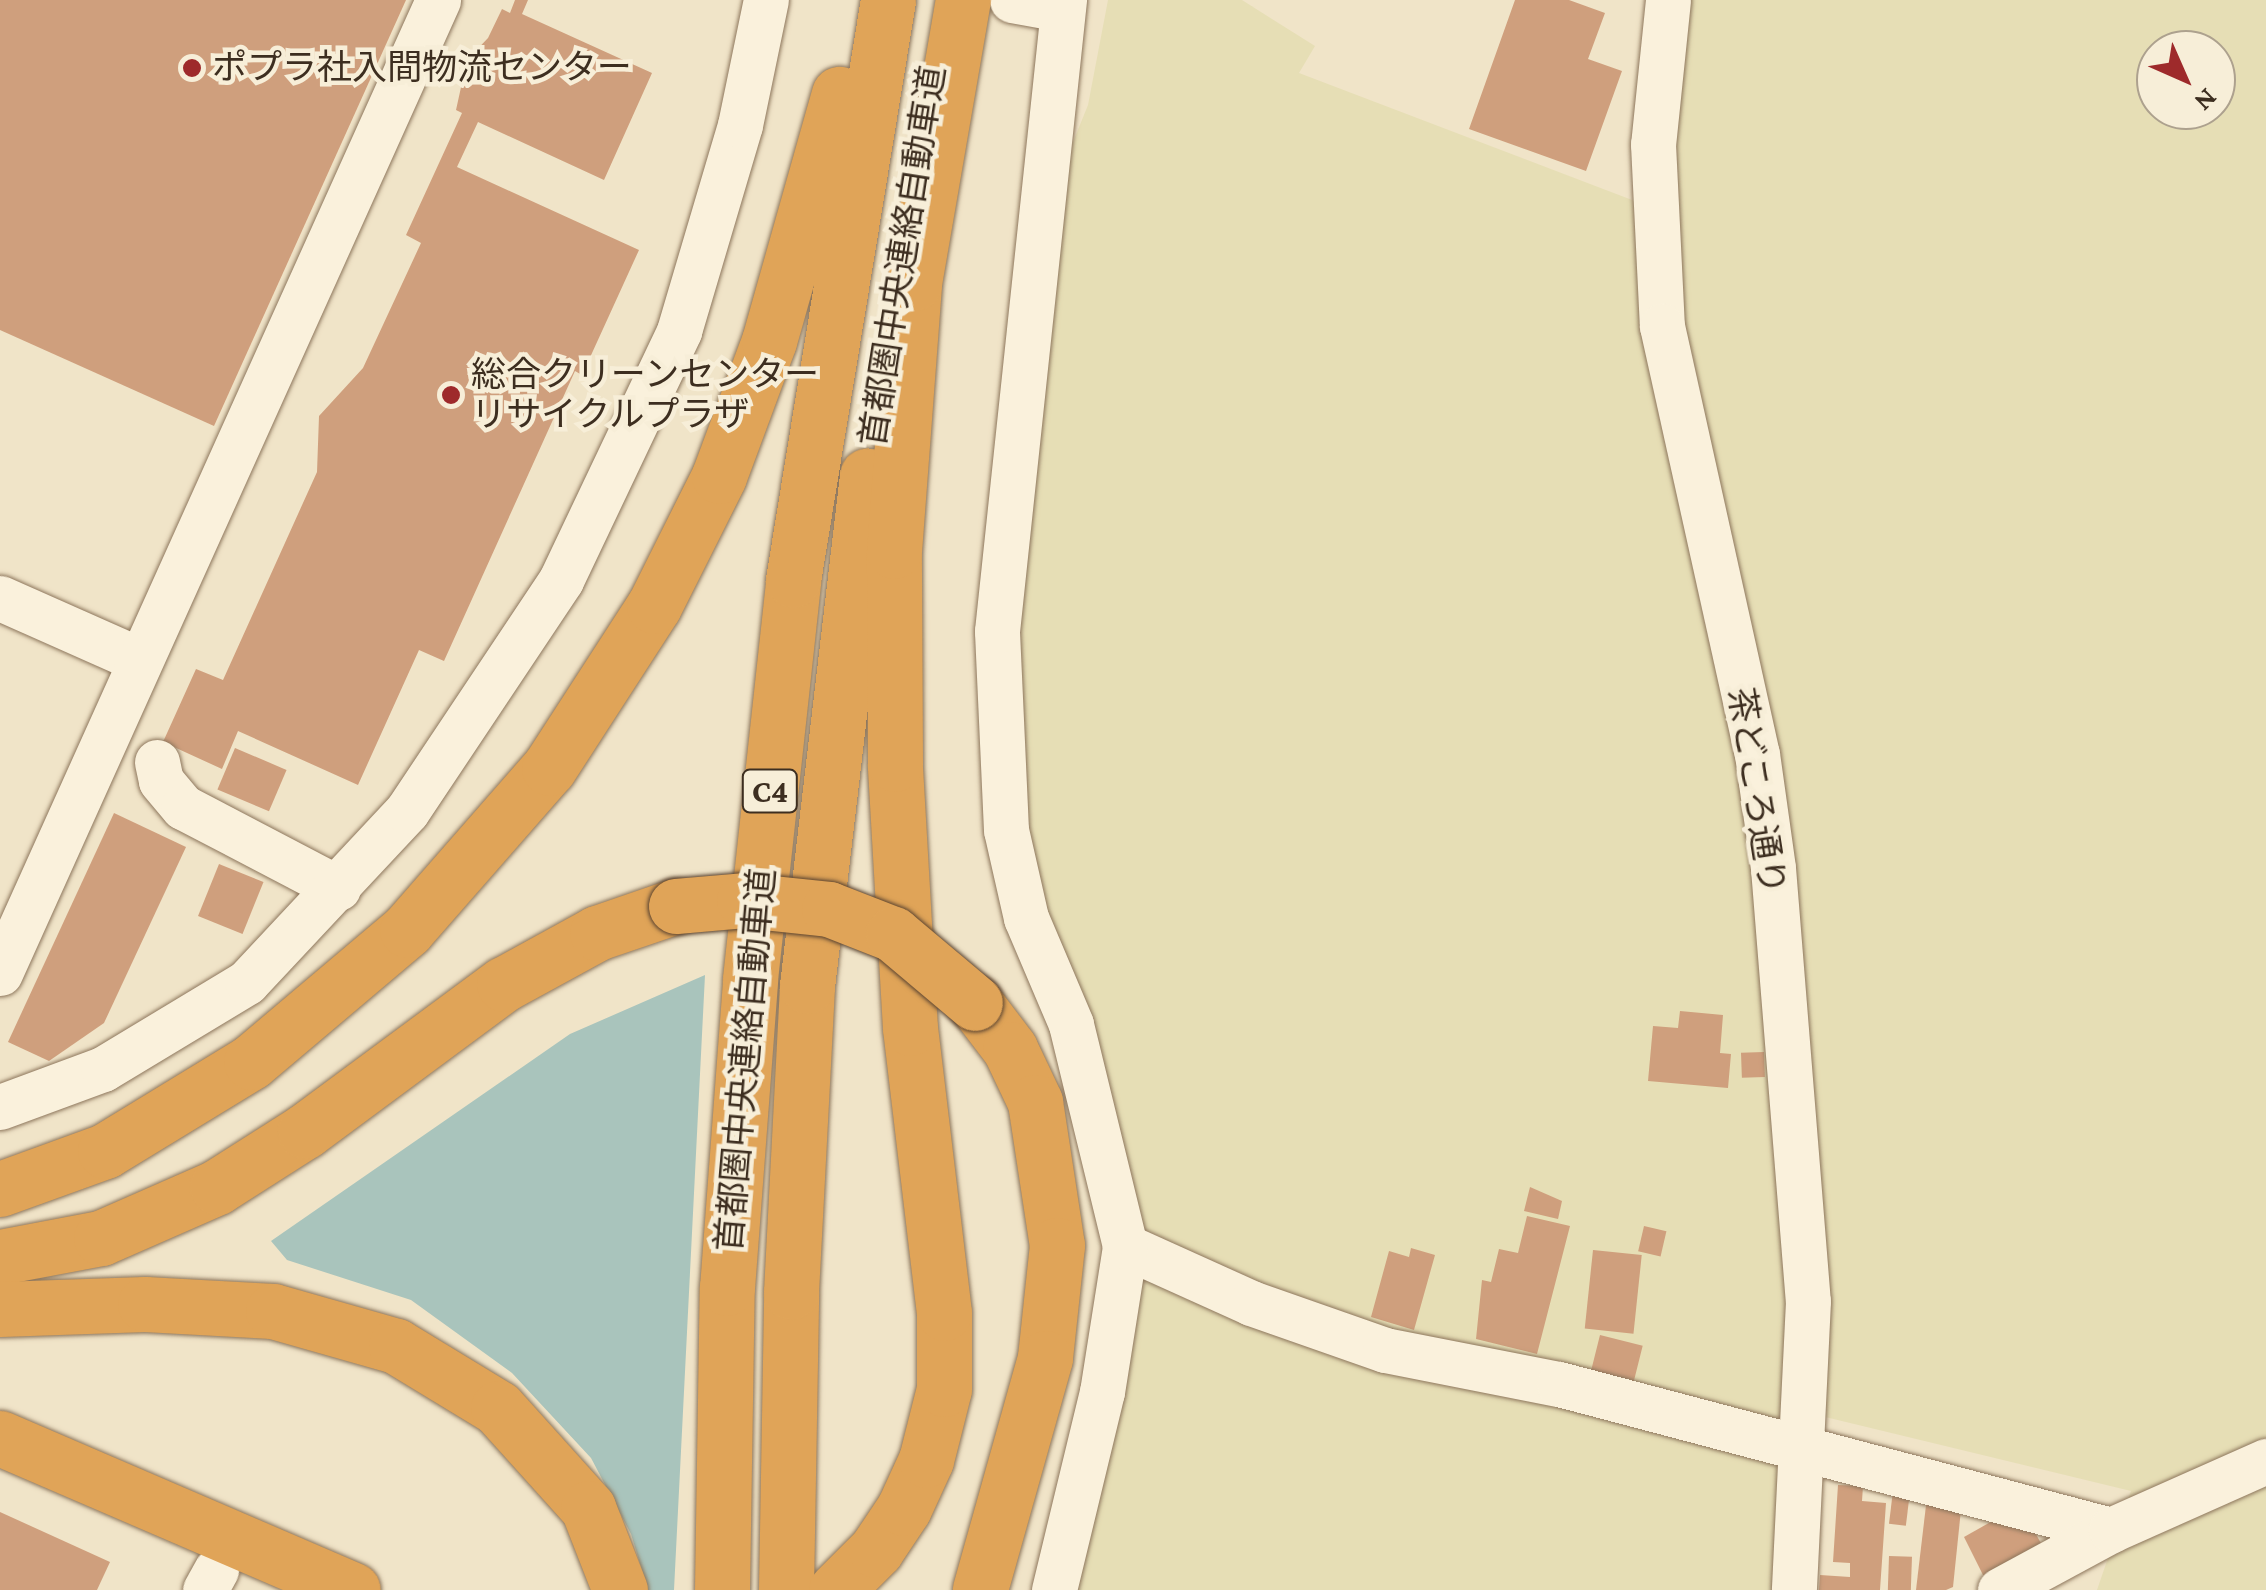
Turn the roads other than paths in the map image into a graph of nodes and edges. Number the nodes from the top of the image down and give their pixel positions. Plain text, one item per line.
1 (438, 0) edge
2 (766, 0) edge
3 (865, 0) edge
4 (888, 0) edge
5 (948, 0) edge
6 (962, 0) edge
7 (1668, 0) edge
8 (1046, 4) edge
9 (0, 598) edge
10 (140, 660) junction
11 (157, 762) dead end
12 (338, 888) junction
13 (0, 973) edge
14 (0, 1107) edge
15 (0, 1189) edge
16 (1126, 1246) junction
17 (0, 1257) edge
18 (0, 1310) edge
19 (0, 1438) edge
20 (1805, 1453) junction
21 (2266, 1461) edge
22 (2111, 1530) junction
23 (842, 1584) edge
24 (353, 1590) edge
25 (620, 1590) edge
26 (722, 1590) edge
27 (786, 1590) edge
28 (980, 1590) edge
29 (1054, 1590) edge
30 (1794, 1590) edge
31 (2000, 1590) edge

1 - 10 street
2 - 12 street
3 - 15 highway
4 - 26 highway, 首都圏中央連絡自動車道 / C4
5 - 27 highway, 首都圏中央連絡自動車道 / C4
6 - 23 highway
7 - 20 street, 茶どころ通り
8 - 16 street
9 - 10 street
10 - 13 street
11 - 12 street
12 - 14 street
16 - 20 street
16 - 29 street
17 - 28 highway, bridge
18 - 25 highway
19 - 24 highway
20 - 22 street
20 - 30 street, 茶どころ通り
21 - 22 street
22 - 31 street

